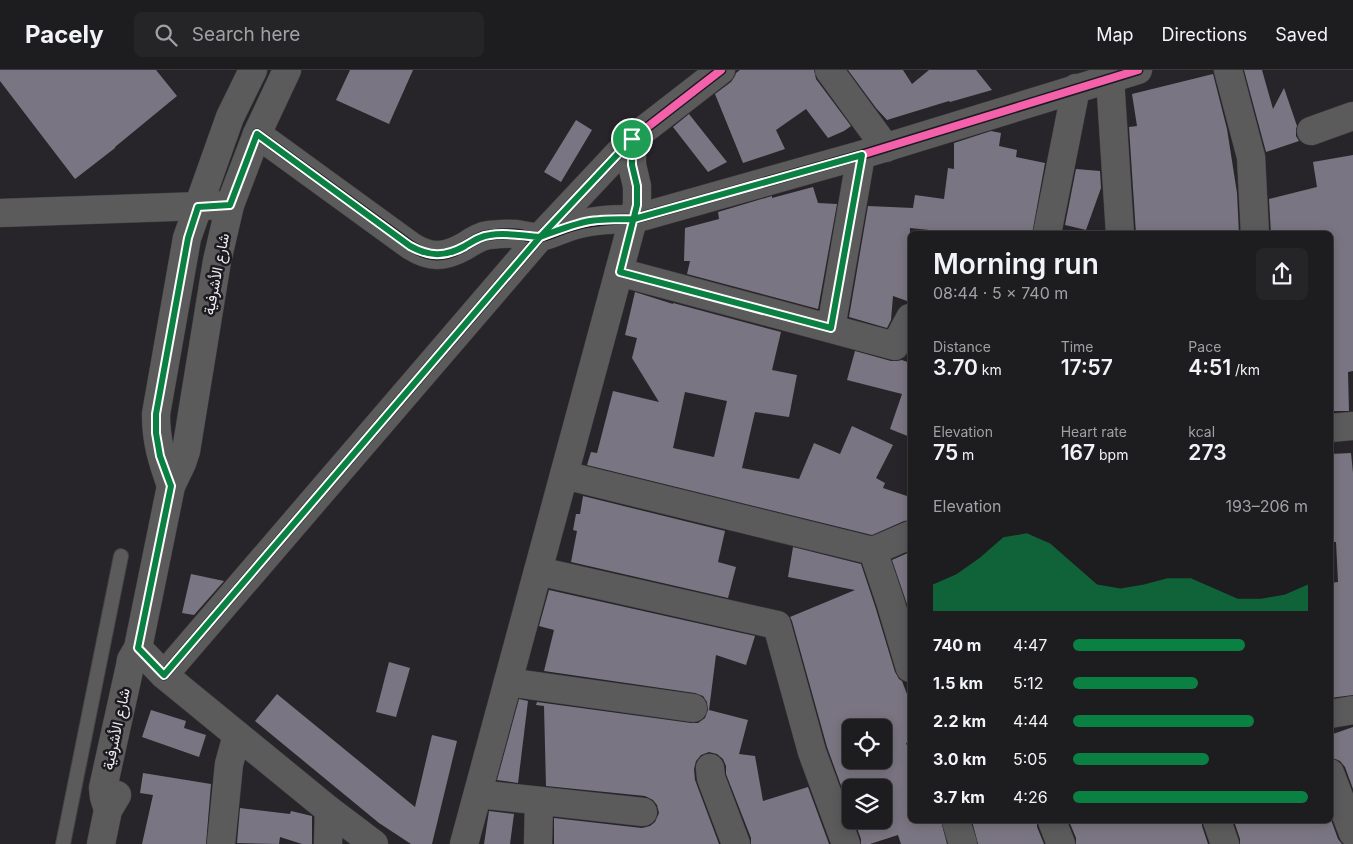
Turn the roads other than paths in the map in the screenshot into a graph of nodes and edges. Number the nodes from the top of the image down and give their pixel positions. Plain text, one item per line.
1 (253, 70) edge
2 (287, 70) edge
3 (721, 70) edge
4 (829, 70) edge
5 (1138, 70) edge
6 (1228, 70) edge
7 (1110, 78) junction
8 (1076, 88) junction
9 (1353, 116) edge
10 (1311, 131) dead end
11 (257, 134) junction
12 (632, 139) junction
13 (874, 151) junction
14 (230, 205) junction
15 (198, 207) junction
16 (0, 213) edge
17 (634, 219) junction
18 (1048, 231) edge
19 (1120, 231) edge
20 (1255, 231) edge
21 (540, 237) junction
22 (620, 272) junction
23 (908, 322) edge
24 (831, 328) junction
25 (1353, 426) edge
26 (1333, 428) edge
27 (564, 475) junction
28 (171, 486) junction
29 (908, 536) edge
30 (873, 550) junction
31 (121, 556) dead end
32 (538, 571) junction
33 (138, 648) junction
34 (908, 661) edge
35 (164, 675) junction
36 (508, 682) junction
37 (693, 708) dead end
38 (1353, 710) edge
39 (1333, 713) edge
40 (237, 735) junction
41 (710, 768) dead end
42 (1333, 781) edge
43 (478, 794) junction
44 (539, 801) junction
45 (329, 810) junction
46 (643, 812) dead end
47 (957, 823) edge
48 (1053, 823) edge
49 (1218, 823) edge
50 (1353, 833) edge
51 (63, 844) edge
52 (101, 844) edge
53 (220, 844) edge
54 (328, 844) edge
55 (374, 844) edge
56 (464, 844) edge
57 (538, 844) edge
58 (736, 844) edge
59 (846, 844) edge
60 (963, 844) edge
61 (1061, 844) edge
62 (1224, 844) edge

1 - 15 street, شارع الأشرفية
2 - 11 street, شارع الأشرفية
3 - 12 street
4 - 13 street
5 - 7 street
6 - 20 street
7 - 8 street
7 - 19 street
8 - 13 street
8 - 18 street
9 - 10 street
11 - 14 street, شارع الأشرفية
11 - 21 street
12 - 17 street
12 - 21 street
13 - 17 street
13 - 24 street
14 - 15 street
14 - 28 street, شارع الأشرفية
15 - 16 street
15 - 28 street, شارع الأشرفية
17 - 21 street
17 - 22 street
21 - 35 street
22 - 24 street
22 - 27 street
23 - 24 street
25 - 26 street
27 - 30 street
27 - 32 street
28 - 33 street, شارع الأشرفية
29 - 30 street
30 - 34 street
31 - 51 lane
32 - 36 street
32 - 59 street
33 - 35 street
33 - 52 street, شارع الأشرفية
35 - 40 street
36 - 37 street
36 - 43 street
38 - 39 street
40 - 45 street
40 - 53 street
41 - 58 street
42 - 50 street
43 - 44 street
43 - 56 street
44 - 46 street
44 - 57 street
45 - 54 street
45 - 55 street
47 - 60 street
48 - 61 street
49 - 62 street

